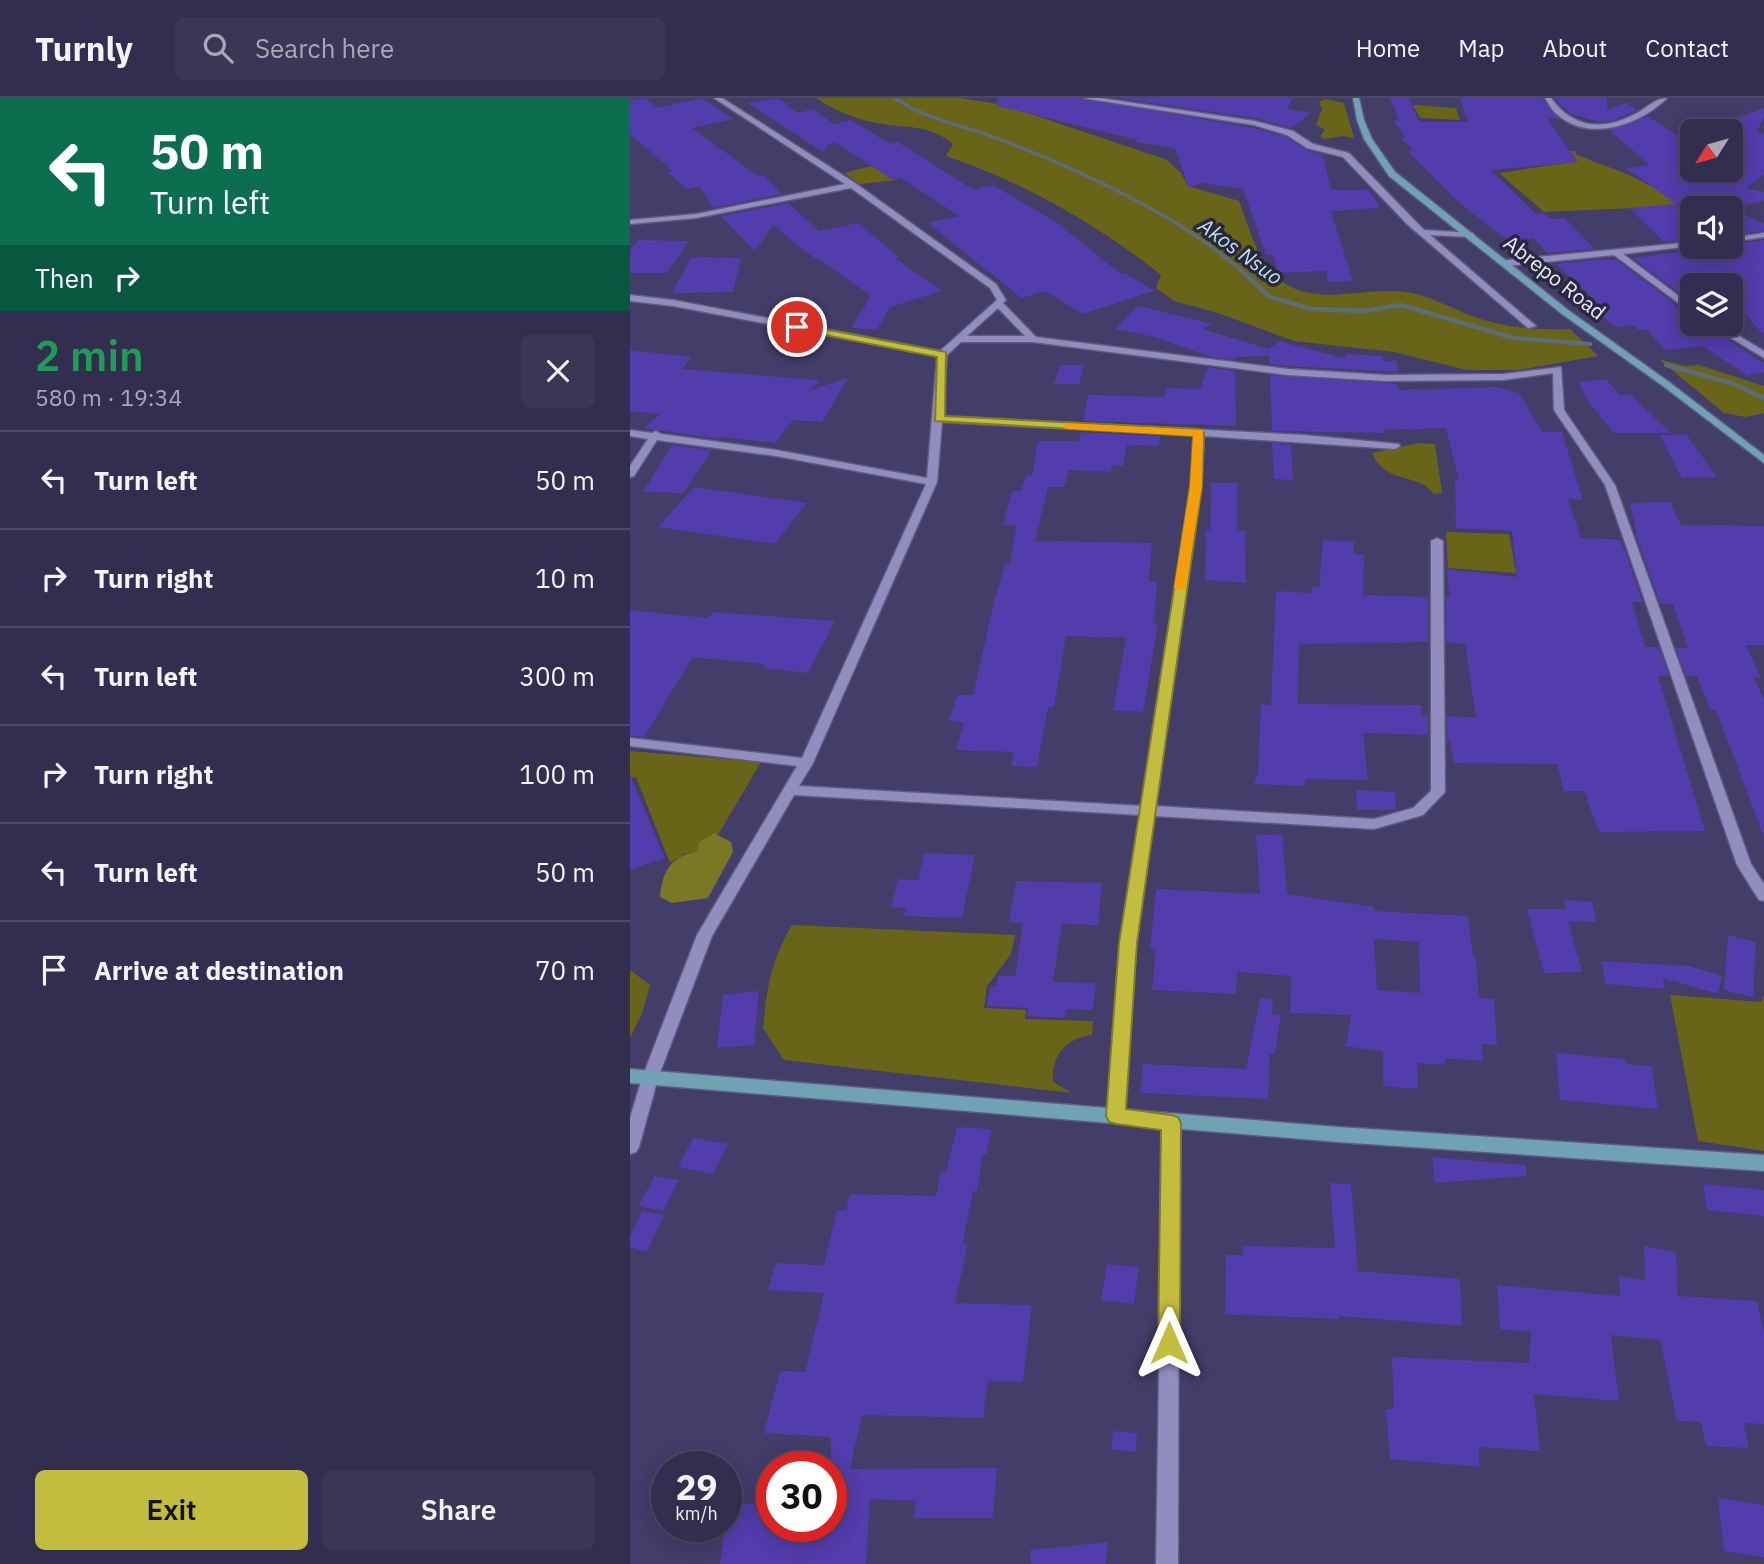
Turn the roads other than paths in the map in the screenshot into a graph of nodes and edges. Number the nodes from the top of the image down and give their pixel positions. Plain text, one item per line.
1 (717, 98) edge
2 (1086, 98) edge
3 (1356, 98) edge
4 (1548, 98) edge
5 (1664, 98) edge
6 (852, 184) junction
7 (630, 222) edge
8 (1423, 232) junction
9 (1470, 235) junction
10 (1764, 235) edge
11 (1743, 238) edge
12 (1680, 245) edge
13 (1616, 252) junction
14 (1507, 263) junction
15 (630, 299) edge
16 (1680, 301) edge
17 (1000, 305) junction
18 (1531, 326) dead end
19 (1733, 336) edge
20 (960, 339) junction
21 (1033, 339) junction
22 (942, 354) junction
23 (1764, 355) edge
24 (939, 419) junction
25 (630, 433) edge
26 (1199, 433) junction
27 (656, 434) junction
28 (1395, 446) dead end
29 (1764, 460) edge
30 (630, 474) edge
31 (932, 482) junction
32 (1437, 541) dead end
33 (630, 742) edge
34 (806, 763) junction
35 (792, 790) junction
36 (1147, 812) junction
37 (1764, 896) edge
38 (630, 1076) edge
39 (650, 1078) junction
40 (1116, 1116) junction
41 (1171, 1123) junction
42 (630, 1147) edge
43 (1764, 1163) edge
44 (1167, 1564) edge

1 - 6 street
2 - 8 street
3 - 9 main road, Abrepo Road
4 - 5 street
6 - 7 street
6 - 17 street
8 - 9 street
8 - 18 street
9 - 14 main road, Abrepo Road
10 - 11 street
12 - 13 street
13 - 14 street
13 - 16 street
14 - 29 main road, Abrepo Road
15 - 22 street
17 - 20 street
17 - 21 street
19 - 23 street
20 - 21 street
20 - 22 street
21 - 37 street
22 - 24 street
24 - 26 street
24 - 31 street
25 - 27 street
26 - 28 street
26 - 36 street
27 - 30 street
27 - 31 street
31 - 34 street
32 - 36 street
33 - 34 street
34 - 35 street
35 - 36 street
35 - 39 street
36 - 40 street
38 - 39 main road
39 - 40 main road
39 - 42 street
40 - 41 main road
41 - 43 main road
41 - 44 street

